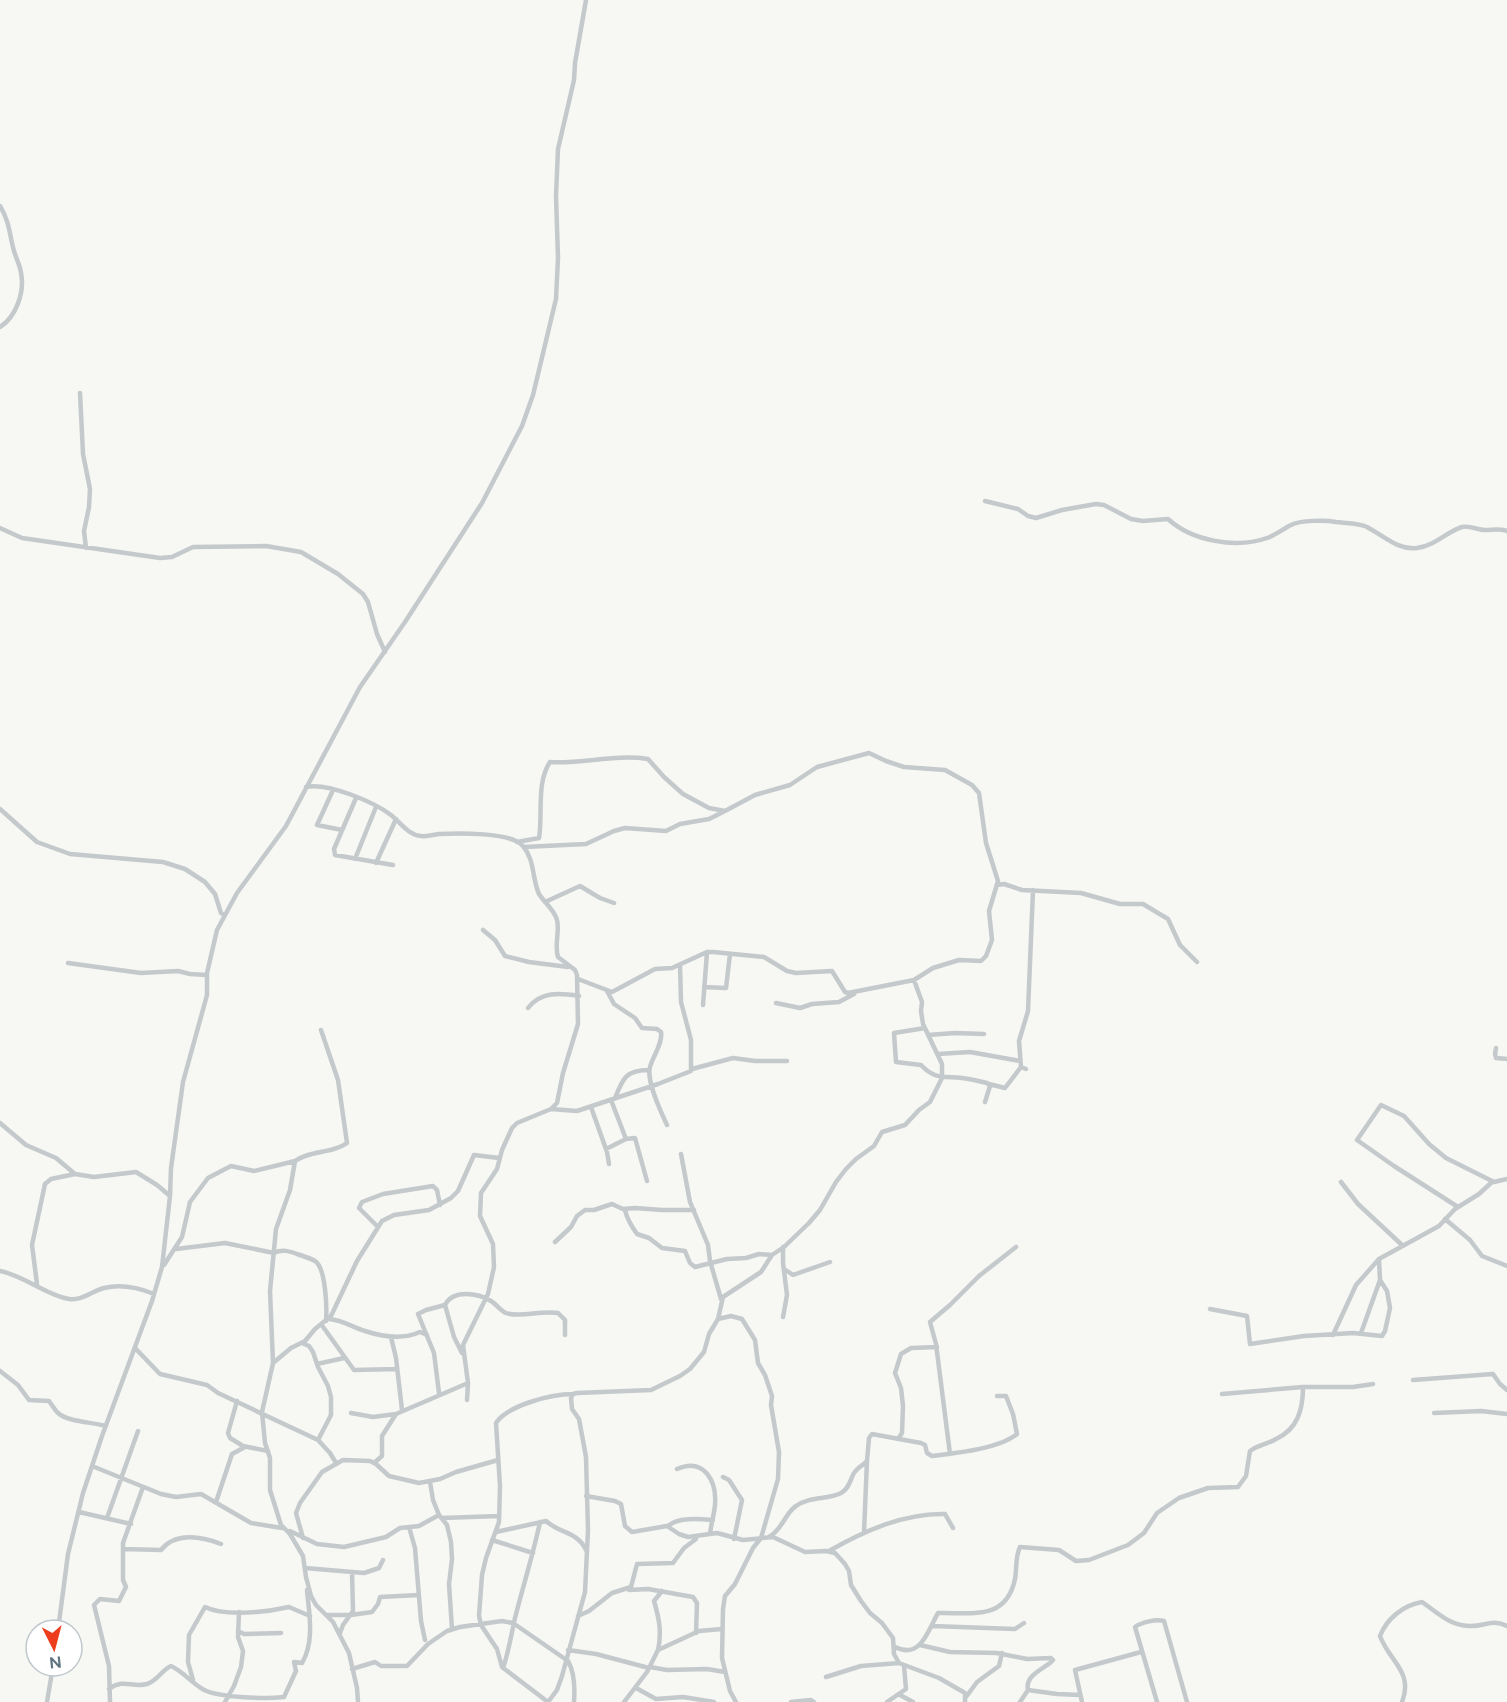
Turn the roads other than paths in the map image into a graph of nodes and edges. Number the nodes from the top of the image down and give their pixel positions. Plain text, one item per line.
1 (586, 0) edge
2 (0, 206) edge
3 (0, 327) edge
4 (80, 393) dead end
5 (985, 501) dead end
6 (0, 528) edge
7 (1507, 531) edge
8 (86, 548) junction
9 (384, 652) junction
10 (306, 787) junction
11 (333, 790) junction
12 (356, 798) junction
13 (376, 807) junction
14 (0, 809) edge
15 (725, 811) junction
16 (396, 819) junction
17 (342, 830) junction
18 (517, 842) junction
19 (524, 847) junction
20 (355, 859) junction
21 (376, 863) junction
22 (393, 865) dead end
23 (997, 885) junction
24 (1033, 890) junction
25 (545, 902) junction
26 (614, 903) dead end
27 (224, 915) junction
28 (483, 930) dead end
29 (707, 952) junction
30 (730, 954) junction
31 (1197, 962) dead end
32 (68, 963) dead end
33 (680, 965) junction
34 (570, 967) junction
35 (207, 975) junction
36 (578, 979) junction
37 (914, 980) junction
38 (704, 987) junction
39 (607, 991) junction
40 (857, 992) junction
41 (579, 996) junction
42 (776, 1003) dead end
43 (702, 1005) dead end
44 (528, 1008) dead end
45 (925, 1028) junction
46 (321, 1030) dead end
47 (984, 1034) dead end
48 (928, 1035) junction
49 (1496, 1048) dead end
50 (938, 1054) junction
51 (1507, 1059) edge
52 (787, 1061) dead end
53 (1022, 1066) junction
54 (692, 1069) junction
55 (649, 1070) junction
56 (942, 1078) junction
57 (989, 1084) junction
58 (653, 1086) junction
59 (613, 1099) junction
60 (985, 1102) dead end
61 (591, 1107) junction
62 (551, 1109) junction
63 (0, 1123) edge
64 (667, 1125) dead end
65 (626, 1139) junction
66 (606, 1149) junction
67 (681, 1154) dead end
68 (499, 1158) junction
69 (295, 1161) junction
70 (609, 1164) dead end
71 (75, 1174) junction
72 (1507, 1179) edge
73 (647, 1181) dead end
74 (1341, 1182) dead end
75 (1492, 1182) junction
76 (170, 1196) junction
77 (440, 1205) junction
78 (1458, 1207) junction
79 (623, 1209) junction
80 (694, 1210) junction
81 (1445, 1220) junction
82 (378, 1227) junction
83 (555, 1242) dead end
84 (1402, 1245) junction
85 (783, 1247) junction
86 (1016, 1247) dead end
87 (176, 1248) junction
88 (274, 1253) junction
89 (772, 1255) junction
90 (1379, 1259) junction
91 (830, 1262) dead end
92 (710, 1263) junction
93 (1507, 1266) edge
94 (162, 1267) junction
95 (784, 1269) junction
96 (0, 1271) edge
97 (1380, 1280) junction
98 (37, 1284) junction
99 (154, 1294) junction
100 (486, 1299) junction
101 (722, 1299) junction
102 (445, 1305) junction
103 (1210, 1309) dead end
104 (783, 1317) dead end
105 (718, 1319) junction
106 (325, 1322) junction
107 (1361, 1333) junction
108 (427, 1335) junction
109 (565, 1335) dead end
110 (1333, 1335) junction
111 (391, 1337) junction
112 (302, 1343) junction
113 (937, 1347) junction
114 (135, 1348) junction
115 (463, 1354) junction
116 (344, 1358) junction
117 (273, 1363) junction
118 (317, 1364) junction
119 (397, 1370) junction
120 (0, 1371) edge
121 (1413, 1380) dead end
122 (468, 1383) junction
123 (1373, 1384) dead end
124 (1303, 1387) junction
125 (1507, 1390) edge
126 (439, 1394) junction
127 (573, 1394) junction
128 (1222, 1394) dead end
129 (997, 1396) dead end
130 (467, 1400) dead end
131 (237, 1401) junction
132 (262, 1412) junction
133 (399, 1412) junction
134 (351, 1413) dead end
135 (1434, 1413) dead end
136 (1507, 1414) edge
137 (106, 1425) junction
138 (138, 1431) dead end
139 (898, 1439) junction
140 (318, 1440) junction
141 (246, 1447) junction
142 (268, 1451) junction
143 (950, 1454) junction
144 (498, 1460) junction
145 (867, 1461) junction
146 (336, 1463) junction
147 (374, 1463) junction
148 (92, 1466) junction
149 (677, 1469) dead end
150 (723, 1477) dead end
151 (120, 1478) junction
152 (430, 1482) junction
153 (143, 1487) junction
154 (586, 1496) junction
155 (216, 1502) junction
156 (79, 1512) junction
157 (440, 1516) junction
158 (499, 1516) junction
159 (107, 1518) junction
160 (713, 1520) junction
161 (540, 1522) junction
162 (131, 1524) junction
163 (668, 1526) junction
164 (409, 1527) junction
165 (285, 1528) junction
166 (953, 1528) dead end
167 (496, 1532) junction
168 (864, 1532) junction
169 (710, 1534) junction
170 (700, 1537) junction
171 (769, 1537) junction
172 (303, 1538) junction
173 (761, 1538) junction
174 (734, 1539) junction
175 (492, 1540) junction
176 (221, 1544) dead end
177 (123, 1549) junction
178 (829, 1551) junction
179 (587, 1552) junction
180 (533, 1553) junction
181 (382, 1560) dead end
182 (305, 1568) junction
183 (352, 1572) junction
184 (307, 1584) junction
185 (624, 1590) junction
186 (662, 1591) junction
187 (419, 1595) junction
188 (239, 1612) junction
189 (326, 1615) junction
190 (351, 1615) junction
191 (310, 1616) junction
192 (578, 1616) junction
193 (59, 1618) edge
194 (1024, 1623) dead end
195 (514, 1624) junction
196 (481, 1625) junction
197 (932, 1626) junction
198 (1507, 1626) edge
199 (452, 1629) junction
200 (722, 1629) junction
201 (238, 1631) junction
202 (281, 1633) dead end
203 (340, 1633) dead end
204 (696, 1633) junction
205 (425, 1640) dead end
206 (920, 1645) junction
207 (895, 1647) junction
208 (568, 1650) junction
209 (658, 1650) junction
210 (1141, 1652) junction
211 (1002, 1653) junction
212 (566, 1658) junction
213 (902, 1665) junction
214 (503, 1668) junction
215 (650, 1668) junction
216 (352, 1669) junction
217 (725, 1672) junction
218 (826, 1677) dead end
219 (51, 1678) edge
220 (194, 1683) junction
221 (636, 1688) junction
222 (110, 1689) junction
223 (1028, 1690) junction
224 (227, 1695) junction
225 (900, 1695) junction
226 (1080, 1695) junction
227 (965, 1700) edge
228 (47, 1702) edge
229 (110, 1702) edge
230 (225, 1702) edge
231 (358, 1702) edge
232 (548, 1702) edge
233 (574, 1702) edge
234 (624, 1702) edge
235 (714, 1702) edge
236 (736, 1702) edge
237 (791, 1702) edge
238 (814, 1702) edge
239 (888, 1702) edge
240 (914, 1702) edge
241 (1020, 1702) edge
242 (1082, 1702) edge
243 (1157, 1702) edge
244 (1187, 1702) edge
245 (1402, 1702) edge

1 - 9 street
2 - 3 street
4 - 8 street
5 - 7 street
6 - 8 street
8 - 9 street
9 - 10 street
10 - 11 street
10 - 27 street
11 - 12 street
11 - 17 street
12 - 13 street
12 - 17 street
13 - 16 street
13 - 20 street
14 - 27 street
15 - 18 street
15 - 19 street
15 - 23 street
16 - 18 street
16 - 21 street
17 - 20 street
18 - 19 street
19 - 25 street
20 - 21 street
21 - 22 street
23 - 24 street
23 - 37 street
24 - 31 street
24 - 53 street
25 - 26 street
25 - 34 street
27 - 35 street
28 - 34 street
29 - 30 street
29 - 33 street
29 - 38 street
30 - 38 street
30 - 40 street
32 - 35 street
33 - 39 street
33 - 54 street
34 - 36 street
35 - 76 street
36 - 39 street
36 - 41 street
37 - 40 street
37 - 45 street
38 - 43 street
39 - 55 street
40 - 42 street
41 - 44 street
41 - 62 street
45 - 48 street
45 - 56 street
46 - 69 street
47 - 48 street
48 - 50 street
49 - 51 street
50 - 53 street
50 - 56 street
52 - 54 street
53 - 57 street
54 - 58 street
55 - 58 street
55 - 59 street
56 - 57 street
56 - 85 street
57 - 60 street
58 - 59 street
58 - 64 street
59 - 61 street
59 - 65 street
61 - 62 street
61 - 66 street
62 - 68 street
63 - 71 street
65 - 66 street
65 - 73 street
66 - 70 street
67 - 80 street
68 - 77 street
68 - 100 street
69 - 87 street
69 - 88 street
71 - 76 street
71 - 98 street
72 - 75 street
74 - 84 street
75 - 78 street
75 - 78 street
76 - 94 street
77 - 82 street
77 - 82 street
78 - 81 street
79 - 80 street
79 - 83 street
79 - 92 street
80 - 92 street
81 - 84 street
81 - 93 street
82 - 106 street
84 - 90 street
85 - 89 street
85 - 95 street
86 - 113 street
87 - 88 street
87 - 94 street
88 - 106 street
88 - 117 street
89 - 92 street
89 - 101 street
90 - 97 street
90 - 110 street
91 - 95 street
92 - 101 street
94 - 99 street
95 - 104 street
96 - 98 street
97 - 107 street
97 - 107 street
98 - 99 street
99 - 114 street
100 - 102 street
100 - 109 street
100 - 115 street
101 - 105 street
102 - 108 street
102 - 115 street
103 - 110 street
105 - 127 street
105 - 173 street
106 - 111 street
106 - 112 street
106 - 116 street
107 - 110 street
108 - 111 street
108 - 126 street
111 - 119 street
112 - 117 street
112 - 118 street
113 - 139 street
113 - 143 street
114 - 131 street
114 - 137 street
115 - 122 street
116 - 118 street
116 - 119 street
117 - 132 street
118 - 140 street
119 - 133 street
120 - 137 street
121 - 125 street
122 - 126 street
122 - 130 street
123 - 124 street
124 - 128 street
124 - 197 street
126 - 133 street
127 - 144 street
127 - 154 street
129 - 143 street
131 - 132 street
131 - 141 street
132 - 140 street
132 - 142 street
133 - 134 street
133 - 147 street
135 - 136 street
137 - 148 street
138 - 151 street
139 - 143 street
139 - 145 street
140 - 146 street
141 - 142 street
141 - 155 street
142 - 165 street
144 - 152 street
144 - 158 street
145 - 168 street
145 - 171 street
146 - 147 street
146 - 172 street
147 - 152 street
148 - 151 street
148 - 156 street
149 - 160 street
150 - 174 street
151 - 153 street
151 - 159 street
152 - 157 street
153 - 155 street
153 - 162 street
154 - 163 street
154 - 179 street
155 - 165 street
156 - 159 street
156 - 193 street
157 - 158 street
157 - 164 street
157 - 199 street
158 - 167 street
159 - 162 street
160 - 163 street
160 - 169 street
161 - 167 street
161 - 179 street
161 - 180 street
162 - 177 street
163 - 170 street
164 - 172 street
164 - 187 street
165 - 172 street
165 - 182 street
166 - 168 street
167 - 175 street
168 - 178 street
169 - 170 street
169 - 174 street
170 - 185 street
171 - 173 street
171 - 178 street
173 - 174 street
173 - 200 street
175 - 180 street
175 - 196 street
176 - 177 street
177 - 222 street
178 - 207 street
179 - 192 street
180 - 195 street
181 - 183 street
182 - 183 street
182 - 184 street
183 - 190 street
184 - 189 street
184 - 191 street
185 - 186 street
185 - 192 street
186 - 204 street
186 - 209 street
187 - 190 street
187 - 205 street
188 - 191 street
188 - 201 street
188 - 220 street
189 - 190 street
189 - 216 street
190 - 203 street
191 - 224 street
192 - 208 street
194 - 197 street
195 - 196 street
195 - 212 street
195 - 214 street
196 - 199 street
196 - 214 street
197 - 206 street
198 - 245 street
199 - 216 street
200 - 204 street
200 - 217 street
201 - 202 street
201 - 224 street
204 - 209 street
206 - 207 street
206 - 211 street
207 - 213 street
208 - 212 street
208 - 215 street
209 - 215 street
210 - 226 street
210 - 243 street
210 - 244 street
211 - 223 street
211 - 227 street
212 - 232 street
212 - 233 street
213 - 218 street
213 - 225 street
213 - 227 street
214 - 232 street
215 - 217 street
215 - 221 street
216 - 231 street
217 - 236 street
219 - 228 street
220 - 222 street
220 - 224 street
221 - 234 street
221 - 235 street
222 - 229 street
223 - 226 street
223 - 241 street
224 - 230 street
225 - 239 street
225 - 240 street
226 - 242 street
237 - 238 street

